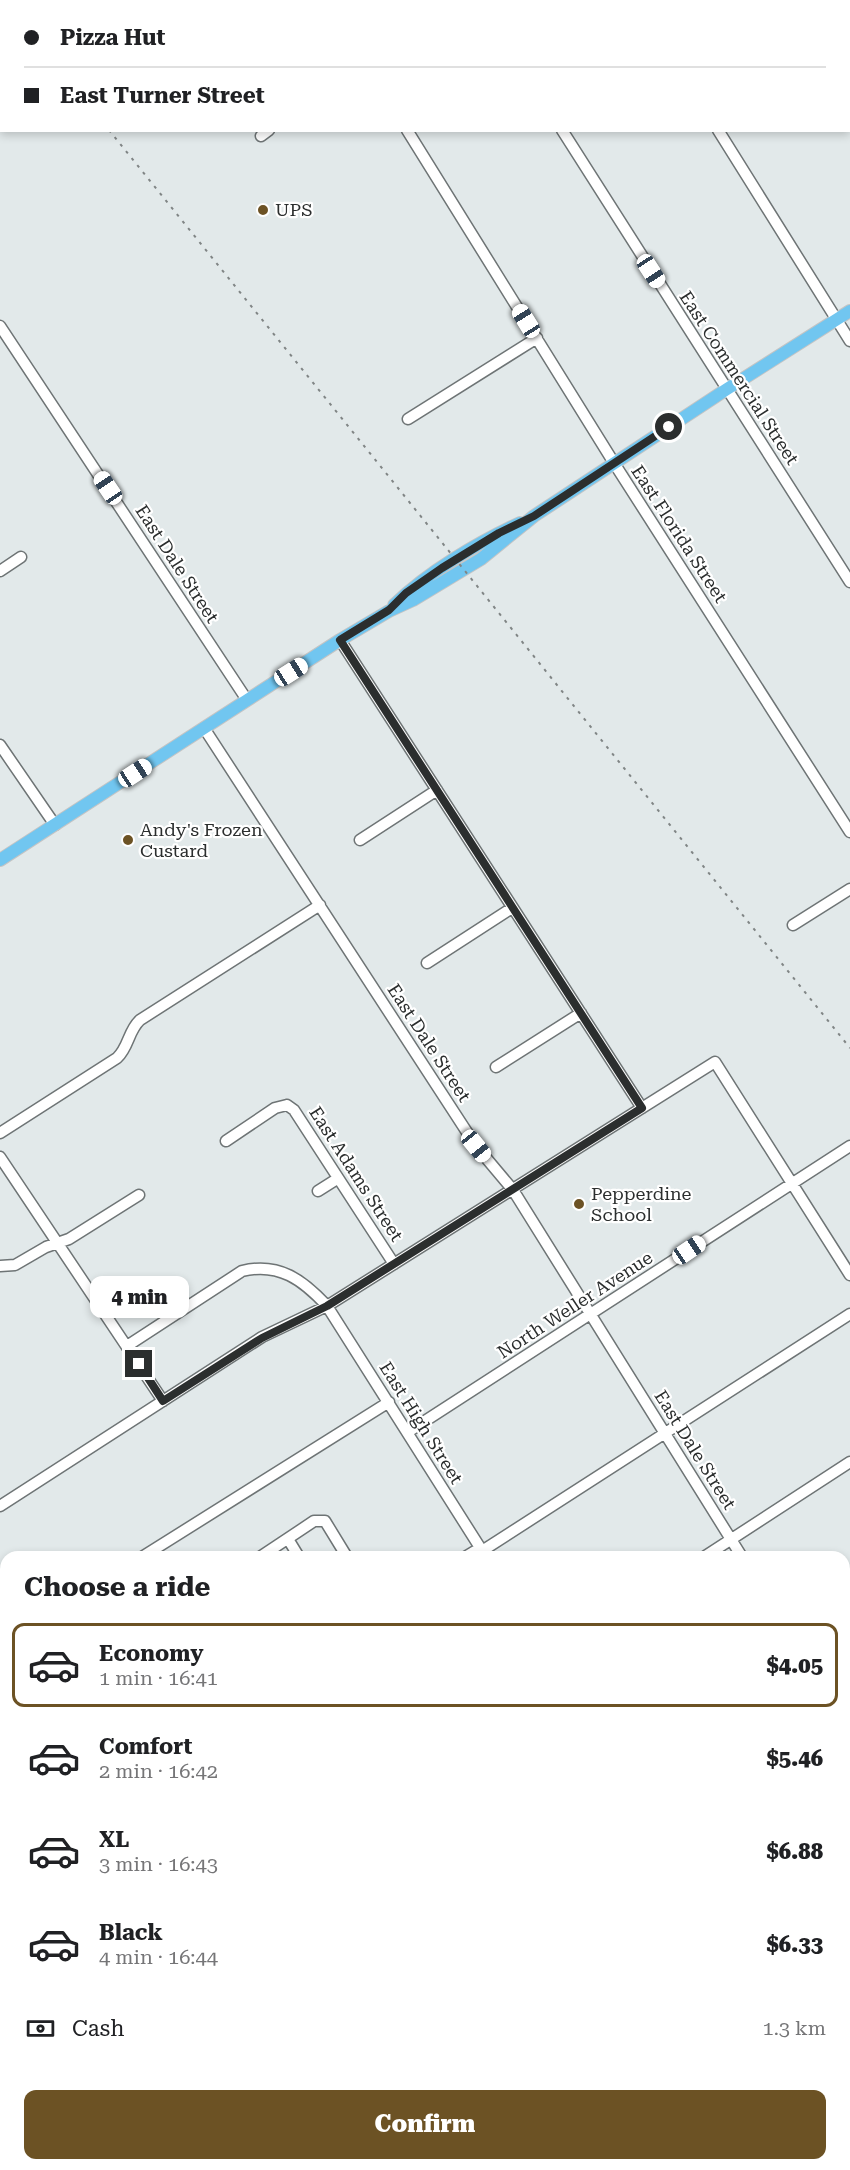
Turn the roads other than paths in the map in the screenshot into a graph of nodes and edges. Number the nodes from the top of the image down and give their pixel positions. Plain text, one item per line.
1 (408, 132) edge
2 (562, 132) edge
3 (719, 132) edge
4 (850, 310) edge
5 (836, 319) junction
6 (0, 326) edge
7 (537, 338) junction
8 (850, 341) edge
9 (727, 389) junction
10 (408, 418) dead end
11 (614, 463) junction
12 (21, 557) dead end
13 (0, 571) edge
14 (850, 582) edge
15 (340, 640) junction
16 (247, 700) junction
17 (204, 728) junction
18 (0, 745) edge
19 (438, 790) junction
20 (55, 825) junction
21 (850, 832) edge
22 (360, 840) dead end
23 (0, 860) edge
24 (850, 889) edge
25 (320, 905) junction
26 (512, 908) junction
27 (793, 925) dead end
28 (427, 963) dead end
29 (580, 1013) junction
30 (496, 1067) dead end
31 (642, 1108) junction
32 (0, 1133) edge
33 (226, 1141) dead end
34 (850, 1146) edge
35 (0, 1157) edge
36 (337, 1179) junction
37 (792, 1183) junction
38 (513, 1190) junction
39 (318, 1191) dead end
40 (139, 1195) dead end
41 (58, 1243) junction
42 (394, 1264) junction
43 (0, 1266) edge
44 (850, 1275) edge
45 (327, 1306) junction
46 (591, 1314) junction
47 (850, 1314) edge
48 (127, 1346) junction
49 (163, 1401) junction
50 (389, 1402) junction
51 (408, 1432) junction
52 (664, 1433) junction
53 (850, 1462) edge
54 (0, 1506) edge
55 (288, 1539) junction
56 (731, 1539) junction
57 (152, 1551) edge
58 (270, 1551) edge
59 (295, 1551) edge
60 (343, 1551) edge
61 (482, 1551) edge
62 (485, 1551) edge
63 (713, 1551) edge
64 (738, 1551) edge

1 - 7 street, East Florida Street
2 - 9 street, East Commercial Street
3 - 5 street
4 - 5 main road
5 - 8 street
5 - 9 main road
6 - 16 street, East Dale Street
7 - 10 street
7 - 11 street, East Florida Street
9 - 11 main road
9 - 14 street, East Commercial Street
11 - 15 main road
11 - 21 street, East Florida Street
12 - 13 street
15 - 16 main road
15 - 19 street
16 - 17 main road
17 - 20 main road
17 - 25 street, East Dale Street
18 - 20 street
19 - 22 street
19 - 26 street
20 - 23 main road
24 - 27 street
25 - 32 street
25 - 38 street, East Dale Street
26 - 28 street
26 - 29 street
29 - 30 street
29 - 31 street
31 - 37 street
31 - 38 street
33 - 36 street, East Adams Street
34 - 37 street, North Weller Avenue
35 - 41 street
36 - 39 street
36 - 42 street, East Adams Street
37 - 44 street
37 - 46 street, North Weller Avenue
38 - 42 street
38 - 46 street, East Dale Street
40 - 41 street
41 - 43 street
41 - 48 street
42 - 45 street
45 - 48 street, East High Street
45 - 49 street
45 - 50 street, East High Street
46 - 51 street, North Weller Avenue
46 - 52 street, East Dale Street
47 - 52 street
48 - 49 street
49 - 54 street
50 - 51 street, East High Street
50 - 57 street
51 - 61 street, East High Street
52 - 56 street, East Dale Street
52 - 62 street
53 - 56 street
55 - 58 street
55 - 59 street
55 - 60 street
56 - 63 street
56 - 64 street, East Dale Street

